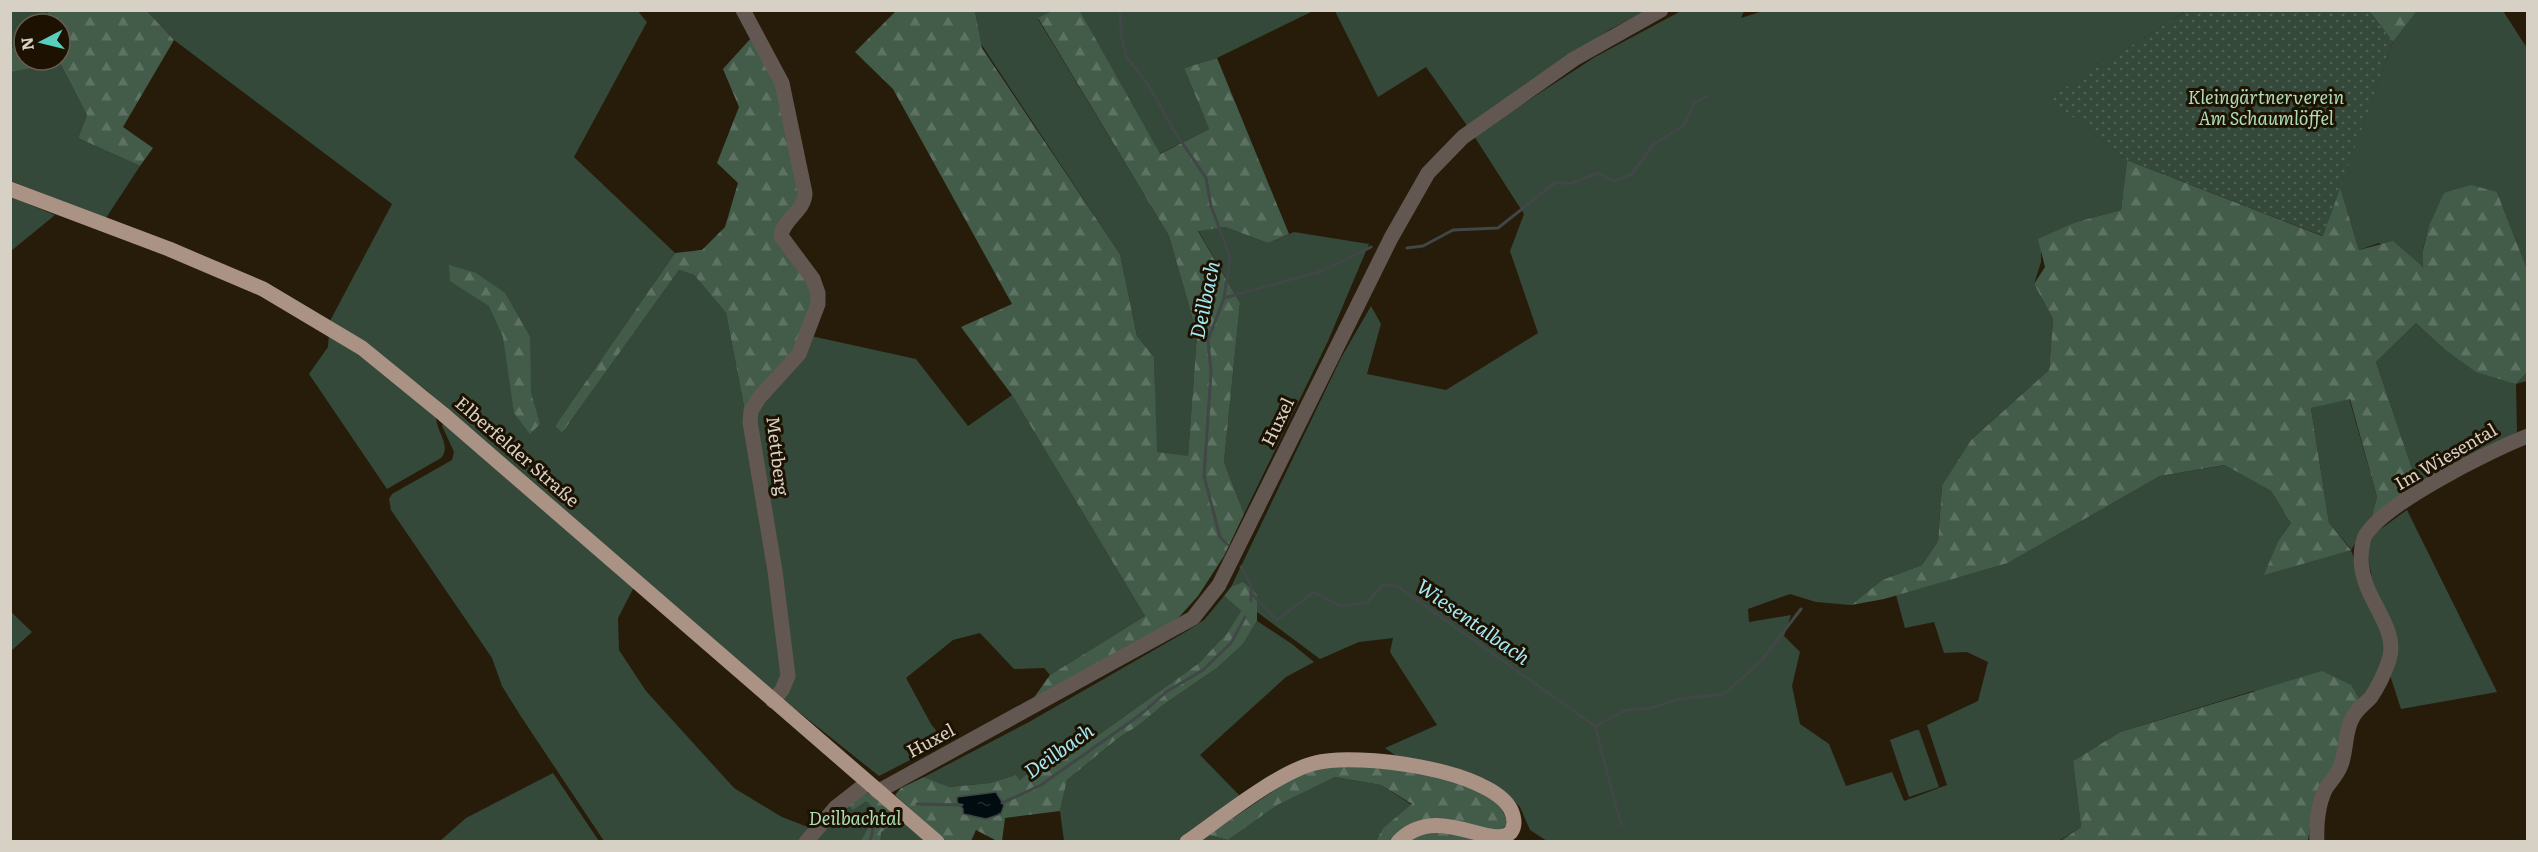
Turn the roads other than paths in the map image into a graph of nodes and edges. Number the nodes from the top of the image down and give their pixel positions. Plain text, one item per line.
1 (743, 10) edge
2 (1661, 10) edge
3 (10, 189) edge
4 (2528, 436) edge
5 (773, 701) junction
6 (872, 787) junction
7 (806, 842) edge
8 (937, 842) edge
9 (1187, 842) edge
10 (1398, 842) edge
11 (2317, 842) edge

1 - 5 street, Mettberg
2 - 6 street, Huxel
3 - 5 main road, Elberfelder Straße
4 - 11 street, Im Wiesental
5 - 6 main road, Elberfelder Straße
6 - 7 street, Huxel
6 - 8 main road, Elberfelder Straße
9 - 10 main road

